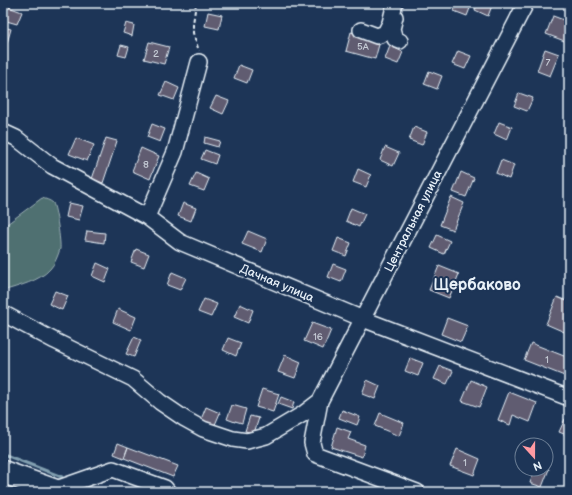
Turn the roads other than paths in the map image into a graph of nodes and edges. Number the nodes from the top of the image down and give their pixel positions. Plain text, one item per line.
1 (397, 3) edge
2 (526, 3) edge
3 (361, 30) dead end
4 (400, 41) dead end
5 (200, 62) road end
6 (3, 132) edge
7 (147, 217) junction
8 (6, 314) dead end
9 (363, 319) junction
10 (569, 398) edge
11 (320, 401) junction
12 (3, 472) edge
13 (56, 491) edge
14 (168, 492) edge
15 (417, 492) edge

1 - 3 street
1 - 4 street
2 - 9 street, Центральная улица
5 - 7 street
6 - 7 street, Дачная улица
7 - 9 street, Дачная улица
8 - 11 street
9 - 10 street, Дачная улица
9 - 11 street, Центральная улица
11 - 15 street, Центральная улица
12 - 13 highway
13 - 14 street

